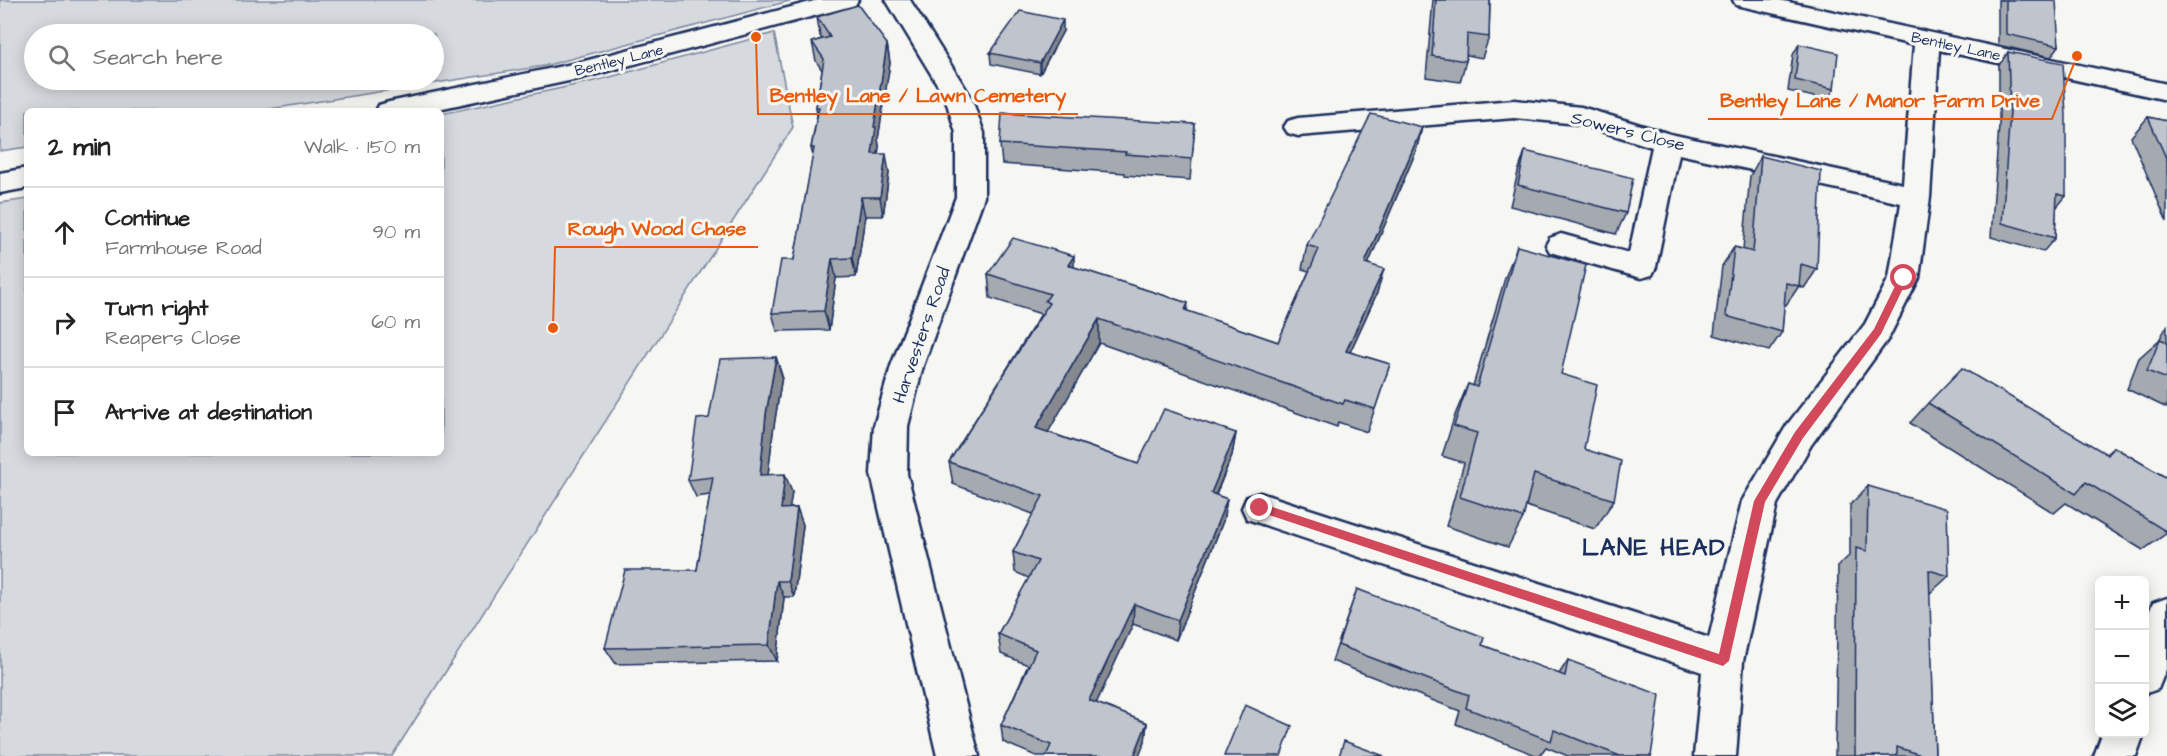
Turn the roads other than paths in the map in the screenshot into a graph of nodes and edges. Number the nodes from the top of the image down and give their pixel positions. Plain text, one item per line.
1 (846, 0) edge
2 (898, 0) edge
3 (1745, 0) edge
4 (1926, 40) junction
5 (2167, 92) edge
6 (403, 108) edge
7 (1298, 127) dead end
8 (1667, 142) junction
9 (24, 179) edge
10 (0, 183) edge
11 (1916, 197) junction
12 (1561, 245) dead end
13 (1260, 508) dead end
14 (2167, 615) edge
15 (1723, 661) junction
16 (2149, 665) edge
17 (2122, 738) edge
18 (958, 756) edge
19 (1715, 756) edge
20 (2115, 756) edge

1 - 6 street, Bentley Lane
2 - 18 street, Harvesters Road
3 - 4 street, Bentley Lane
4 - 5 street, Bentley Lane
4 - 11 street
7 - 8 street, Sowers Close
8 - 11 street, Sowers Close
8 - 12 street
9 - 10 street
11 - 15 street
13 - 15 street
14 - 16 street
15 - 19 street
17 - 20 street

